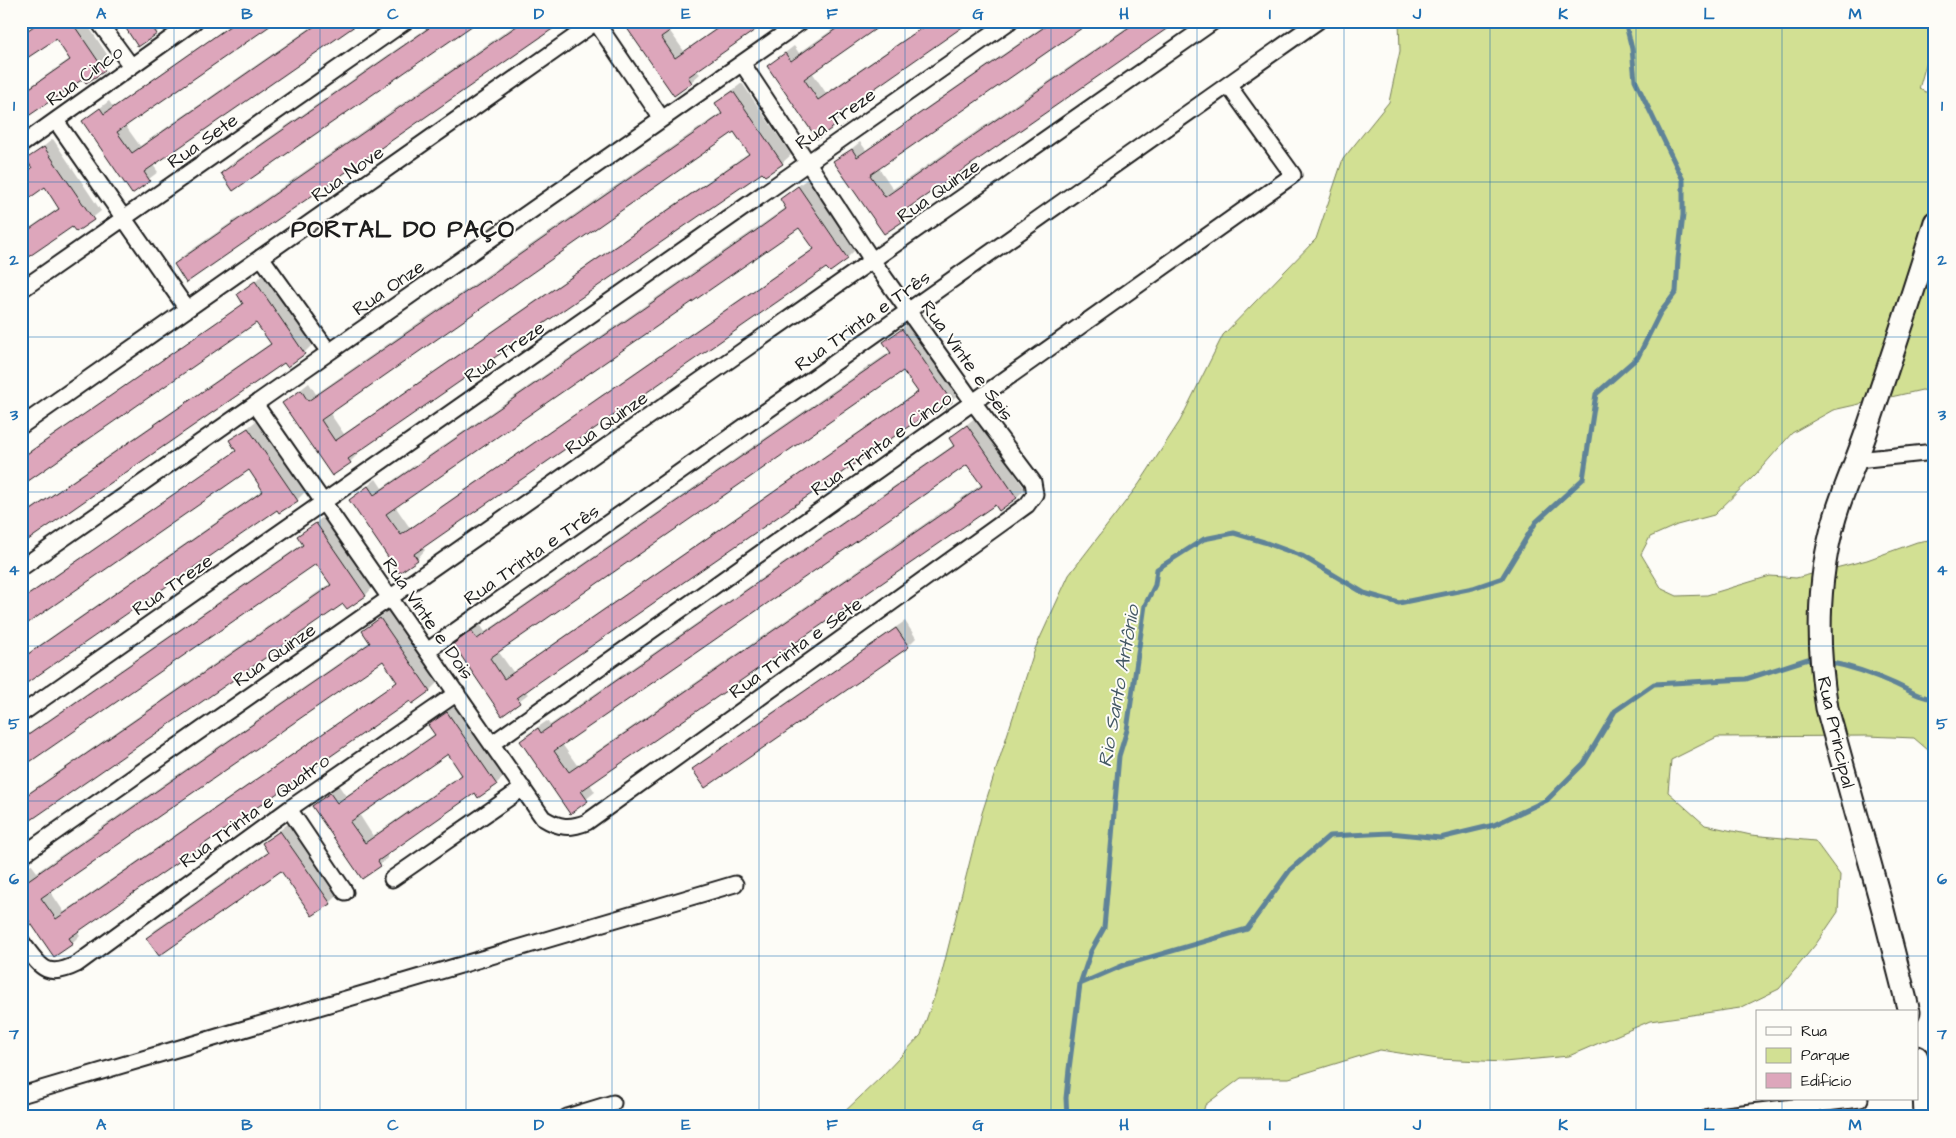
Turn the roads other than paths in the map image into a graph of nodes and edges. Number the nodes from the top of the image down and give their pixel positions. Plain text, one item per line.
1 (98, 21) edge
2 (195, 21) edge
3 (406, 21) edge
4 (802, 21) edge
5 (1010, 21) edge
6 (1214, 21) edge
7 (1318, 21) edge
8 (597, 22) edge
9 (742, 63) junction
10 (131, 66) junction
11 (1228, 86) junction
12 (662, 119) junction
13 (56, 121) junction
14 (21, 145) edge
15 (807, 162) junction
16 (124, 220) junction
17 (1935, 222) edge
18 (261, 257) junction
19 (872, 260) junction
20 (21, 290) edge
21 (187, 309) junction
22 (908, 312) junction
23 (329, 352) junction
24 (973, 402) junction
25 (255, 404) junction
26 (21, 426) edge
27 (1935, 452) edge
28 (1857, 460) junction
29 (323, 502) junction
30 (1027, 505) joint
31 (21, 568) edge
32 (390, 598) junction
33 (428, 651) junction
34 (457, 693) junction
35 (21, 714) edge
36 (493, 743) junction
37 (523, 788) junction
38 (289, 809) junction
39 (587, 822) joint
40 (21, 856) edge
41 (392, 879) dead end
42 (735, 884) dead end
43 (345, 892) dead end
44 (21, 942) edge
45 (1908, 1010) edge
46 (1918, 1062) edge
47 (1925, 1092) edge
48 (21, 1095) edge
49 (1852, 1100) edge
50 (613, 1103) dead end
51 (567, 1117) edge
52 (1709, 1117) edge
53 (1925, 1117) edge

1 - 10 street
2 - 10 street, Rua Cinco
3 - 16 street, Rua Sete
4 - 9 street, Rua Onze
5 - 15 street, Rua Treze
6 - 19 street, Rua Quinze
7 - 11 street, Rua Trinta e Três
8 - 12 street
8 - 18 street, Rua Nove
9 - 12 street, Rua Onze
9 - 15 street, Rua Vinte e Seis
10 - 13 street, Rua Cinco
11 - 22 street, Rua Trinta e Três
11 - 24 street, Rua Trinta e Cinco
12 - 23 street, Rua Onze
13 - 14 street, Rua Cinco
13 - 16 street
15 - 19 street, Rua Vinte e Seis
15 - 29 street, Rua Treze
16 - 20 street, Rua Sete
16 - 21 street
17 - 28 street, Rua Principal
18 - 21 street, Rua Nove
18 - 23 street
19 - 22 street, Rua Vinte e Seis
19 - 32 street, Rua Quinze
21 - 26 street, Rua Nove
22 - 24 street, Rua Vinte e Seis
22 - 33 street, Rua Trinta e Três
23 - 25 street, Rua Onze
24 - 30 street, Rua Vinte e Seis
24 - 36 street, Rua Trinta e Cinco
25 - 29 street, Rua Vinte e Dois
25 - 31 street, Rua Onze
27 - 28 street
28 - 45 street, Rua Principal
29 - 32 street, Rua Vinte e Dois
29 - 35 street, Rua Treze
30 - 39 street, Rua Trinta e Sete
32 - 33 street, Rua Vinte e Dois
32 - 40 street, Rua Quinze
33 - 34 street, Rua Vinte e Dois
34 - 36 street, Rua Vinte e Dois
34 - 38 street, Rua Trinta e Quatro
36 - 37 street, Rua Vinte e Dois
37 - 39 street, Rua Vinte e Dois
37 - 41 street
38 - 43 street
38 - 44 street, Rua Trinta e Quatro
42 - 48 street
46 - 47 street
47 - 53 street
49 - 52 street
50 - 51 street

